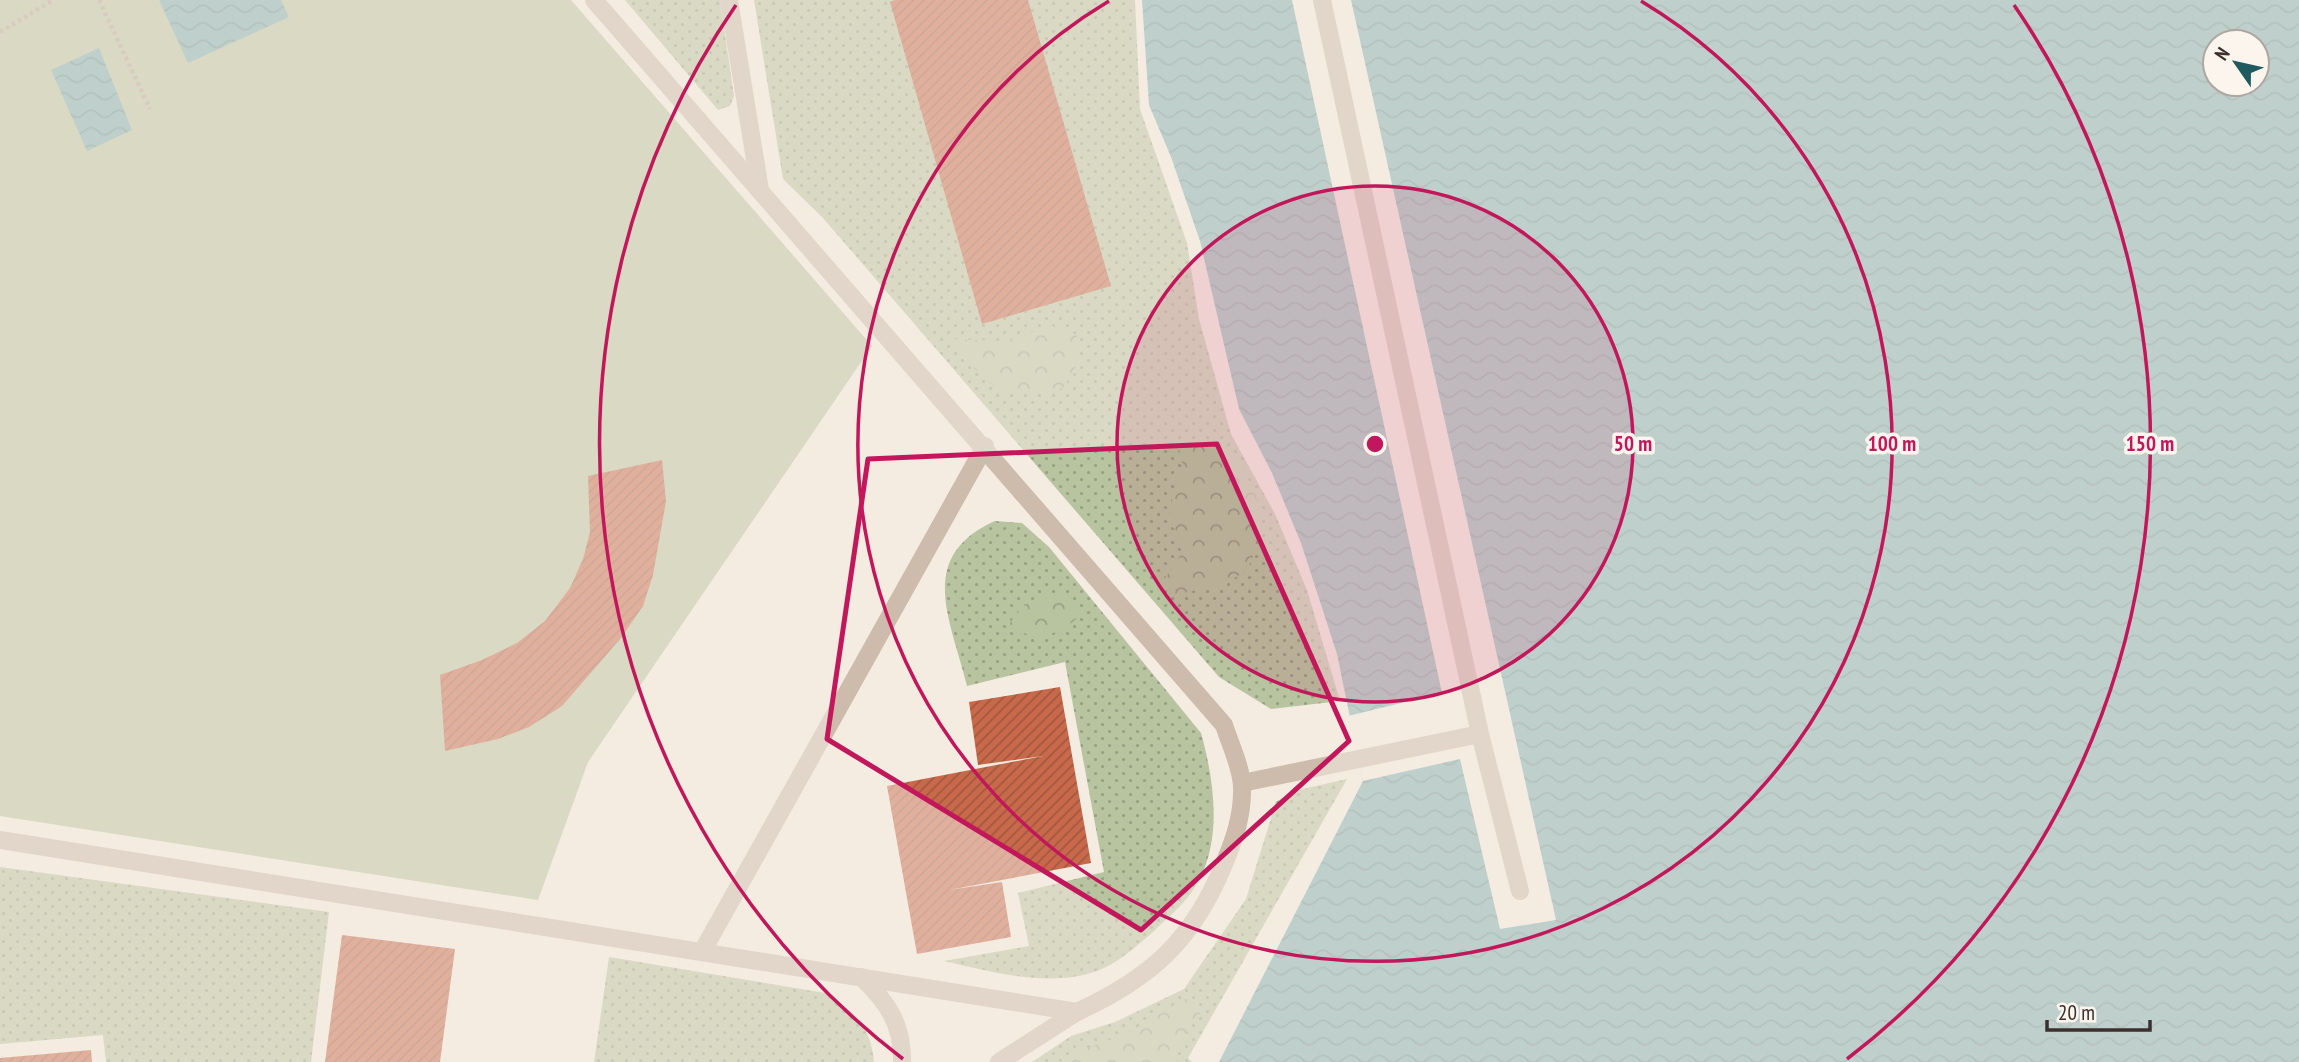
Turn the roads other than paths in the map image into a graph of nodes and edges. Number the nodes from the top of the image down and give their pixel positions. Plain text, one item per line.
1 (594, 0) edge
2 (729, 0) edge
3 (1322, 0) edge
4 (760, 190) junction
5 (985, 446) junction
6 (1480, 734) junction
7 (1242, 783) junction
8 (0, 840) edge
9 (1520, 891) dead end
10 (702, 952) junction
11 (861, 977) junction
12 (1077, 1012) junction
13 (902, 1062) edge
14 (999, 1062) edge

1 - 4 lane
2 - 4 lane
3 - 6 lane
4 - 5 lane
5 - 7 lane
5 - 10 lane
6 - 7 lane
6 - 9 lane
7 - 12 lane
8 - 10 lane
10 - 11 lane
11 - 12 lane
11 - 13 lane
12 - 14 lane

